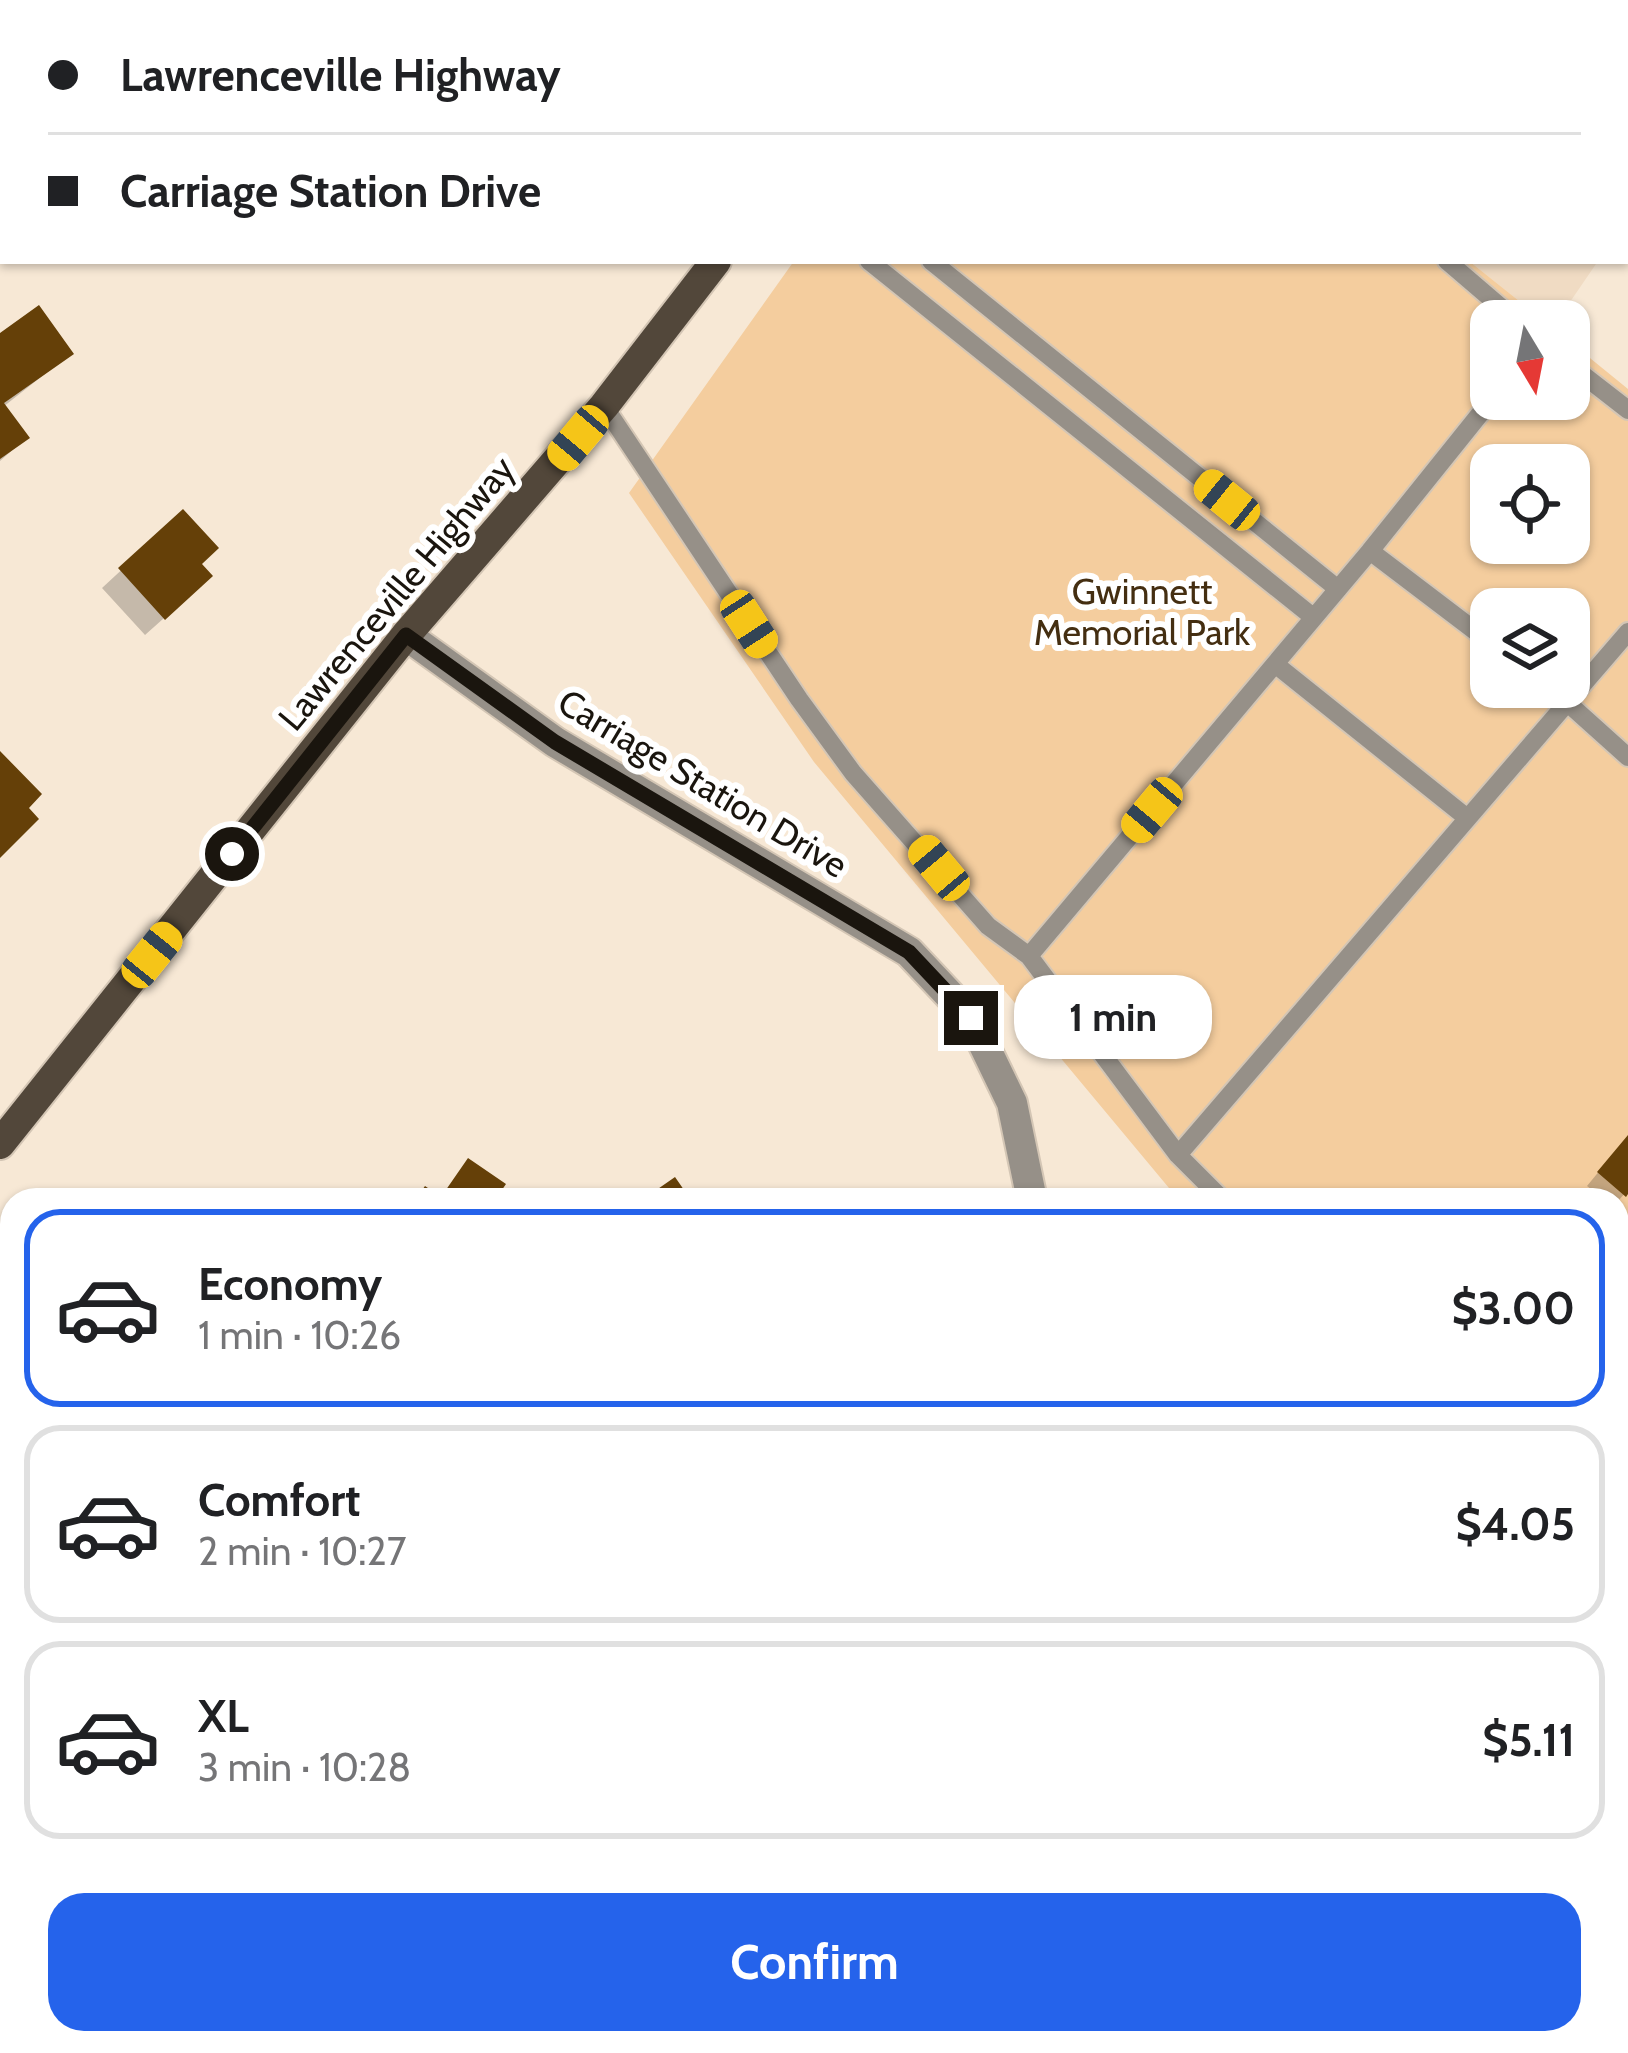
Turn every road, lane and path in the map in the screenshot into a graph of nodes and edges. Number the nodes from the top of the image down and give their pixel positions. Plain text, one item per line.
1 (714, 264) edge
2 (872, 264) edge
3 (935, 264) edge
4 (1450, 264) edge
5 (1492, 300) edge
6 (1590, 380) edge
7 (604, 406) junction
8 (1628, 410) edge
9 (1475, 420) edge
10 (1370, 551) junction
11 (1338, 589) junction
12 (1313, 617) junction
13 (1470, 627) edge
14 (1628, 632) edge
15 (406, 635) junction
16 (1276, 664) junction
17 (1590, 677) edge
18 (1564, 708) edge
19 (1575, 708) edge
20 (1628, 757) edge
21 (1466, 817) junction
22 (1029, 956) junction
23 (0, 1144) edge
24 (1178, 1155) junction
25 (1030, 1188) edge
26 (1211, 1188) edge

1 - 7 main road, Lawrenceville Highway
2 - 12 lane
3 - 11 lane
4 - 5 lane
6 - 8 lane
7 - 15 main road, Lawrenceville Highway
7 - 22 lane
9 - 10 lane
10 - 11 lane
10 - 13 lane
11 - 12 lane
12 - 16 lane
14 - 17 lane
15 - 23 main road, Lawrenceville Highway
15 - 25 street, Carriage Station Drive
16 - 21 lane
16 - 22 lane
18 - 21 lane
19 - 20 lane
21 - 24 lane
22 - 24 lane
24 - 26 lane

